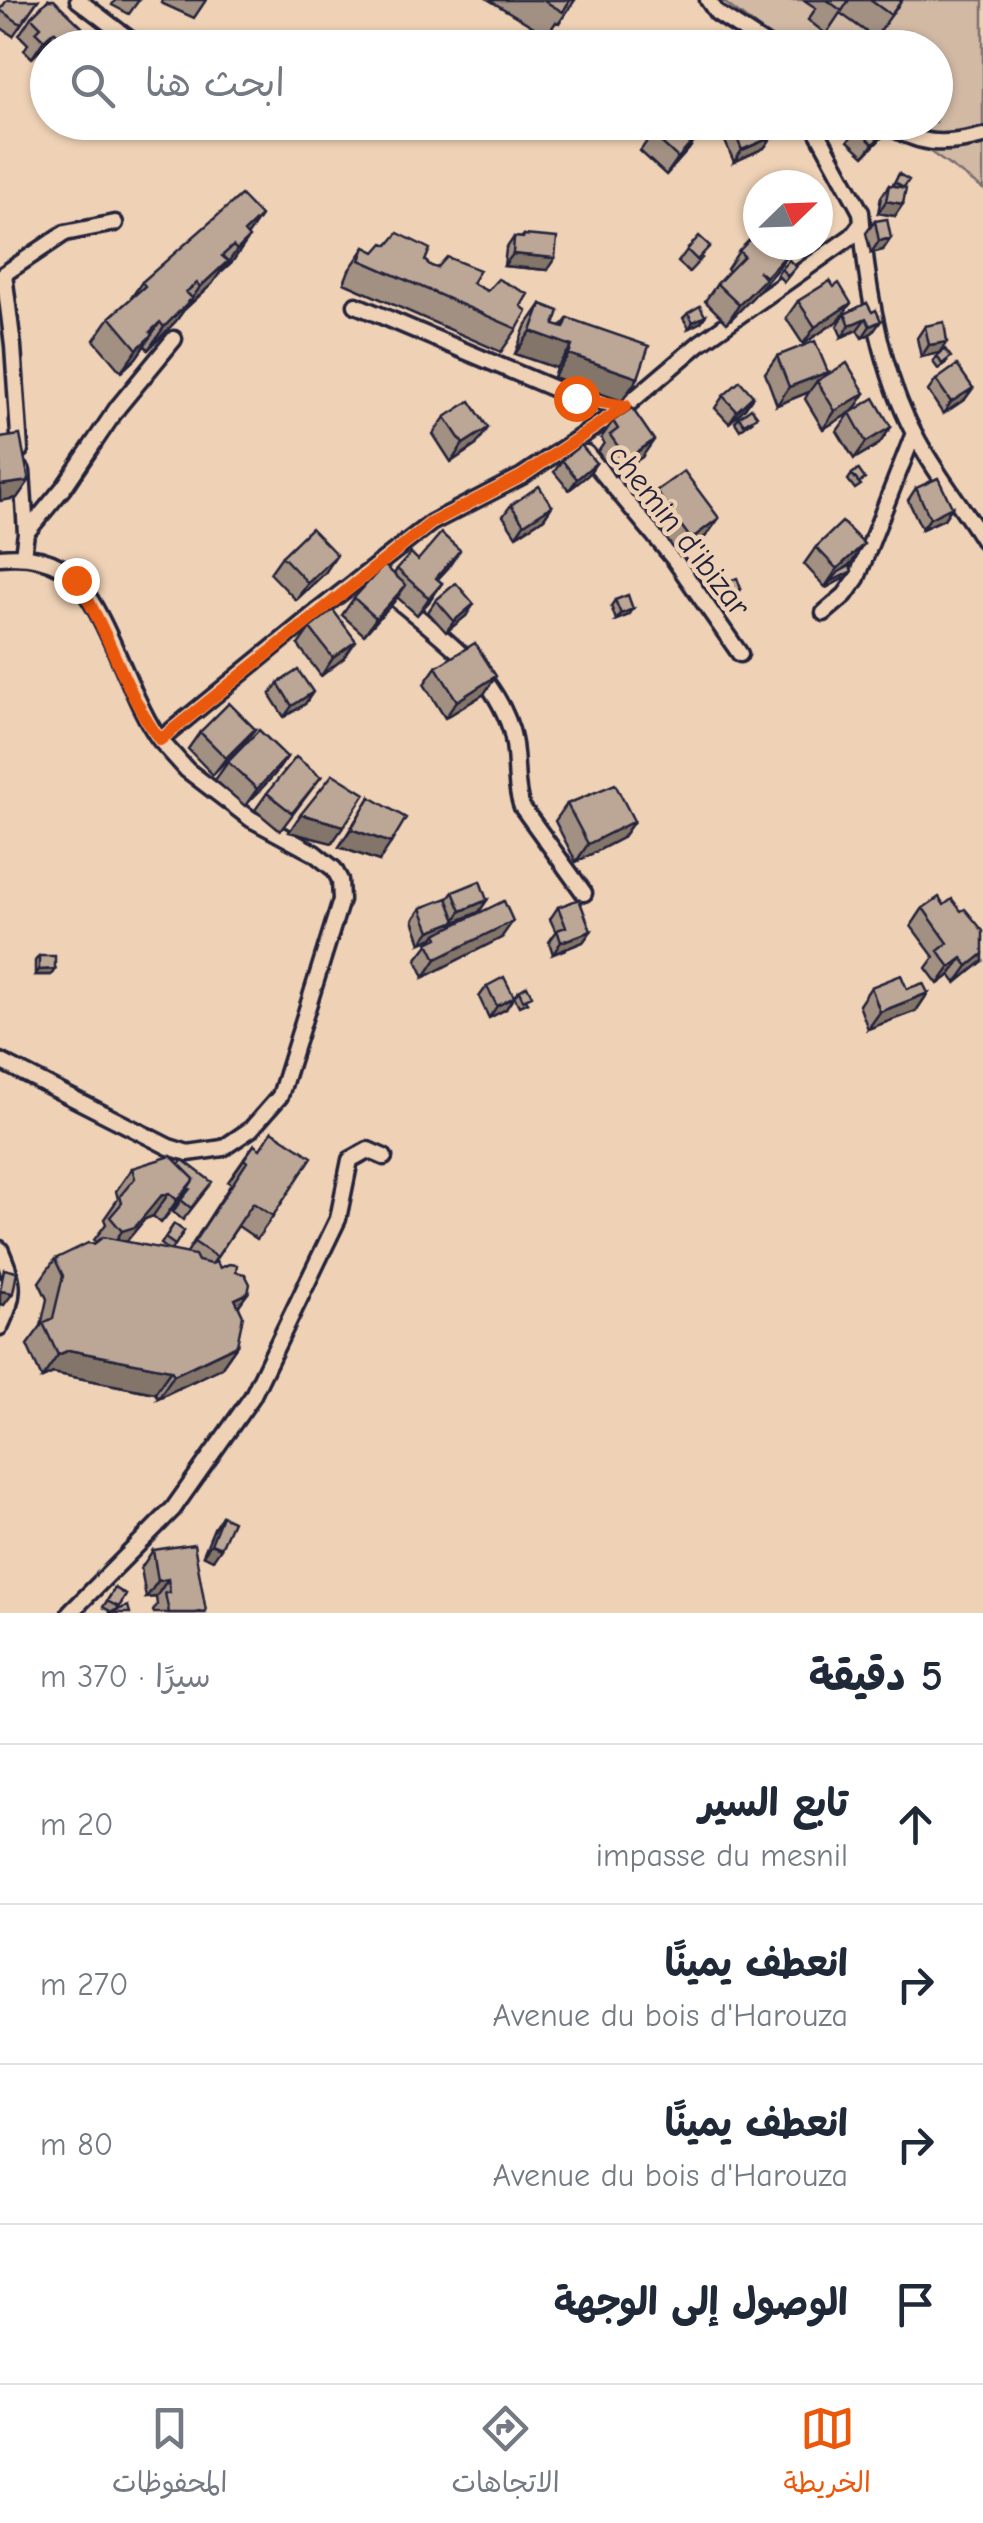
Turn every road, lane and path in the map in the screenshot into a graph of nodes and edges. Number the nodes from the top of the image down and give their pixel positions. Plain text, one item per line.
1 (78, 0) edge
2 (708, 0) edge
3 (117, 30) edge
4 (744, 30) edge
5 (983, 136) edge
6 (822, 140) edge
7 (920, 140) edge
8 (115, 223) dead end
9 (862, 223) junction
10 (2, 279) edge
11 (356, 304) dead end
12 (174, 340) dead end
13 (626, 406) junction
14 (914, 433) junction
15 (576, 440) junction
16 (26, 533) junction
17 (983, 540) edge
18 (23, 555) junction
19 (0, 557) edge
20 (366, 574) junction
21 (824, 614) dead end
22 (740, 654) dead end
23 (160, 740) junction
24 (584, 892) dead end
25 (0, 1061) edge
26 (384, 1157) dead end
27 (0, 1250) edge
28 (0, 1326) edge
29 (70, 1613) edge

1 - 3 street
2 - 4 street
5 - 7 street
6 - 9 street
8 - 10 street
9 - 13 street
9 - 14 street
10 - 16 street
11 - 13 street
12 - 16 street
13 - 15 street
14 - 17 street
14 - 21 street
15 - 20 street
15 - 22 street, chemin d'ibizar
16 - 18 street
18 - 19 street
18 - 23 street
20 - 23 street
20 - 24 street
23 - 25 street
26 - 29 street
27 - 28 street

